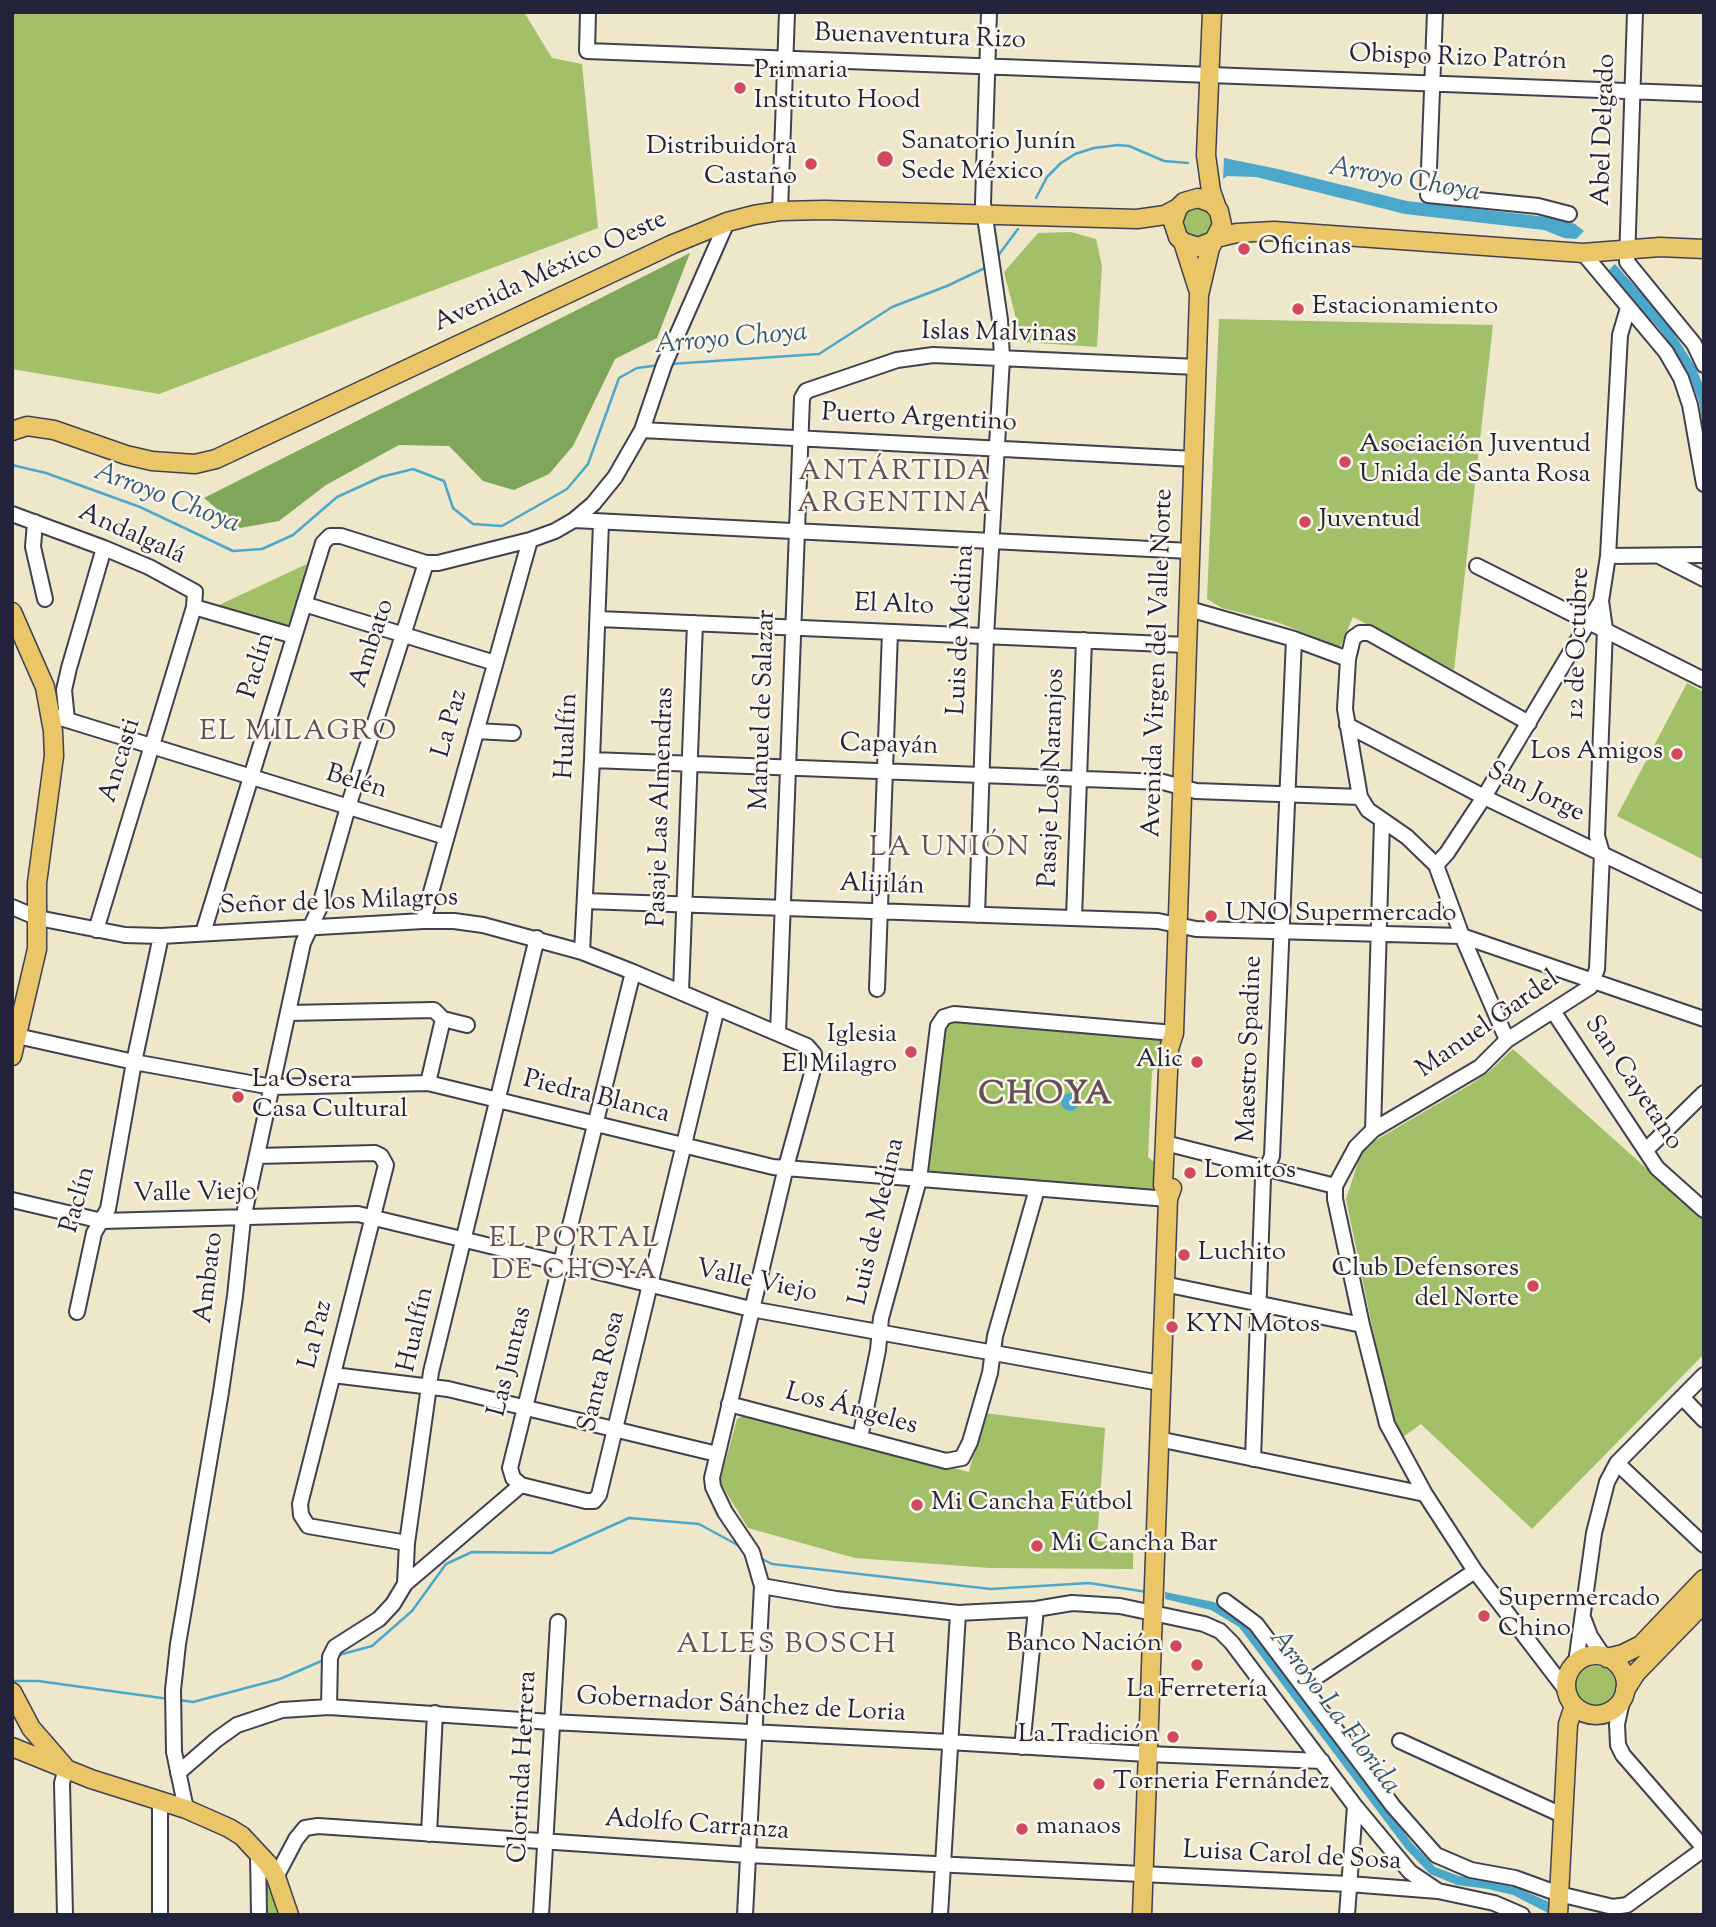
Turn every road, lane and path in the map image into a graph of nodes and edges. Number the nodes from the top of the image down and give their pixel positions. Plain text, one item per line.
1 (588, 12) edge
2 (787, 12) edge
3 (989, 12) edge
4 (1212, 12) edge
5 (1434, 12) edge
6 (1635, 12) edge
7 (786, 58) junction
8 (987, 66) junction
9 (1209, 74) junction
10 (1432, 83) junction
11 (1632, 91) junction
12 (1704, 94) edge
13 (1206, 155) junction
14 (1181, 205) junction
15 (1218, 210) junction
16 (780, 211) junction
17 (986, 214) junction
18 (1569, 214) dead end
19 (1137, 219) junction
20 (727, 222) junction
21 (1274, 231) junction
22 (1181, 240) junction
23 (1214, 240) junction
24 (1704, 249) edge
25 (1626, 250) junction
26 (1583, 253) junction
27 (1199, 295) junction
28 (1628, 308) junction
29 (1699, 345) edge
30 (1002, 358) junction
31 (1704, 365) edge
32 (1197, 368) junction
33 (806, 391) joint
34 (642, 429) junction
35 (12, 431) edge
36 (800, 438) junction
37 (997, 449) junction
38 (1194, 459) junction
39 (1704, 484) edge
40 (12, 514) edge
41 (574, 520) junction
42 (35, 522) junction
43 (601, 522) junction
44 (796, 532) junction
45 (530, 540) junction
46 (992, 541) junction
47 (104, 548) junction
48 (1191, 551) junction
49 (1704, 555) edge
50 (1608, 556) junction
51 (1660, 556) junction
52 (426, 563) junction
53 (1477, 566) dead end
54 (1704, 579) edge
55 (45, 599) dead end
56 (1601, 601) junction
57 (304, 604) junction
58 (194, 607) junction
59 (1189, 609) junction
60 (12, 612) edge
61 (598, 619) junction
62 (695, 623) junction
63 (1589, 624) junction
64 (792, 628) junction
65 (1605, 629) junction
66 (890, 632) junction
67 (403, 634) junction
68 (294, 636) junction
69 (986, 636) junction
70 (1294, 639) junction
71 (1084, 640) junction
72 (1187, 645) junction
73 (1348, 659) junction
74 (495, 663) junction
75 (1704, 680) edge
76 (59, 717) junction
77 (1529, 723) junction
78 (1347, 725) junction
79 (476, 731) junction
80 (513, 733) dead end
81 (152, 746) junction
82 (592, 760) junction
83 (690, 764) junction
84 (787, 768) junction
85 (884, 771) junction
86 (982, 775) junction
87 (251, 777) junction
88 (1080, 779) junction
89 (1182, 788) junction
90 (1287, 794) junction
91 (1360, 797) junction
92 (1484, 797) junction
93 (348, 807) junction
94 (1382, 821) junction
95 (446, 837) junction
96 (1602, 853) junction
97 (1436, 864) junction
98 (585, 901) junction
99 (1704, 903) edge
100 (684, 904) junction
101 (12, 907) edge
102 (782, 908) junction
103 (879, 911) junction
104 (976, 915) junction
105 (38, 918) junction
106 (1074, 918) junction
107 (422, 921) junction
108 (1178, 926) junction
109 (311, 927) junction
110 (96, 930) junction
111 (1282, 930) junction
112 (203, 933) junction
113 (1377, 933) junction
114 (161, 936) junction
115 (1462, 936) junction
116 (537, 938) junction
117 (582, 952) junction
118 (633, 972) junction
119 (1592, 980) junction
120 (877, 989) dead end
121 (681, 992) junction
122 (718, 1008) junction
123 (1553, 1011) junction
124 (288, 1013) junction
125 (443, 1019) junction
126 (1704, 1019) edge
127 (467, 1025) dead end
128 (778, 1033) junction
129 (1174, 1033) junction
130 (17, 1036) junction
131 (1507, 1040) junction
132 (12, 1056) edge
133 (134, 1062) junction
134 (428, 1083) junction
135 (272, 1087) junction
136 (1704, 1093) edge
137 (498, 1100) junction
138 (596, 1124) junction
139 (1373, 1130) junction
140 (1169, 1144) junction
141 (685, 1146) junction
142 (1646, 1150) junction
143 (257, 1156) junction
144 (786, 1167) junction
145 (1268, 1168) junction
146 (919, 1180) junction
147 (1335, 1186) junction
148 (1037, 1189) junction
149 (1168, 1199) junction
150 (12, 1200) edge
151 (1704, 1210) edge
152 (373, 1217) junction
153 (243, 1219) junction
154 (102, 1221) junction
155 (465, 1240) junction
156 (562, 1264) junction
157 (650, 1284) junction
158 (1164, 1284) junction
159 (1258, 1303) junction
160 (751, 1309) junction
161 (77, 1312) dead end
162 (1362, 1325) junction
163 (879, 1332) junction
164 (992, 1354) junction
165 (333, 1375) junction
166 (1704, 1375) edge
167 (1160, 1382) junction
168 (430, 1388) junction
169 (1682, 1398) junction
170 (729, 1404) junction
171 (525, 1408) junction
172 (1704, 1420) edge
173 (615, 1430) junction
174 (860, 1438) junction
175 (1158, 1439) junction
176 (717, 1454) junction
177 (1253, 1459) junction
178 (1617, 1463) junction
179 (517, 1481) junction
180 (1425, 1493) junction
181 (407, 1543) junction
182 (1704, 1545) edge
183 (1475, 1570) junction
184 (1704, 1579) edge
185 (405, 1584) junction
186 (762, 1586) junction
187 (1225, 1601) dead end
188 (1704, 1603) edge
189 (1153, 1607) junction
190 (1036, 1609) junction
191 (958, 1613) junction
192 (1584, 1618) junction
193 (558, 1622) dead end
194 (1540, 1656) junction
195 (1606, 1657) junction
196 (1575, 1664) junction
197 (1303, 1686) junction
198 (12, 1692) edge
199 (1624, 1693) junction
200 (1570, 1698) junction
201 (329, 1707) junction
202 (20, 1712) edge
203 (435, 1713) junction
204 (551, 1723) junction
205 (755, 1732) junction
206 (1400, 1741) dead end
207 (949, 1742) junction
208 (12, 1746) edge
209 (1022, 1746) junction
210 (1147, 1754) junction
211 (1322, 1760) junction
212 (66, 1768) junction
213 (178, 1773) junction
214 (160, 1801) junction
215 (1355, 1805) junction
216 (186, 1809) junction
217 (1562, 1815) junction
218 (429, 1834) junction
219 (545, 1841) junction
220 (1704, 1848) edge
221 (258, 1852) junction
222 (748, 1855) junction
223 (942, 1866) junction
224 (1143, 1875) junction
225 (276, 1877) junction
226 (1349, 1884) junction
227 (1438, 1891) junction
228 (1559, 1904) edge
229 (65, 1915) edge
230 (160, 1915) edge
231 (259, 1915) edge
232 (289, 1915) edge
233 (541, 1915) edge
234 (745, 1915) edge
235 (940, 1915) edge
236 (1142, 1915) edge
237 (1347, 1915) edge
238 (1522, 1915) edge

1 - 7 street, Buenaventura Rizo
2 - 7 street
3 - 8 street, Luis de Medina
4 - 9 main road
5 - 10 street
6 - 11 street, Abel Delgado
7 - 8 street, Buenaventura Rizo
7 - 16 street
8 - 9 street, Buenaventura Rizo
8 - 17 street, Luis de Medina
9 - 10 street, Obispo Rizo Patrón
9 - 13 main road
10 - 11 street, Obispo Rizo Patrón
10 - 18 street
11 - 12 street, Obispo Rizo Patrón
11 - 25 street, Abel Delgado
13 - 14 main road
13 - 15 main road
14 - 15 main road
14 - 19 main road, Avenida México Oeste
14 - 22 main road
15 - 21 main road
15 - 23 main road
16 - 17 main road, Avenida México Oeste
16 - 20 main road, Avenida México Oeste
17 - 19 main road, Avenida México Oeste
17 - 30 street, Luis de Medina
19 - 22 main road, Avenida México Oeste
20 - 34 street
20 - 35 main road, Avenida México Oeste
21 - 23 main road
21 - 26 main road
22 - 23 main road
22 - 27 main road, Avenida Virgen del Valle Norte
23 - 27 main road, Avenida Virgen del Valle Norte
24 - 25 main road
25 - 26 main road
25 - 29 street
26 - 28 street
27 - 32 main road, Avenida Virgen del Valle Norte
28 - 39 street
28 - 50 street, 12 de Octubre
29 - 31 street
30 - 32 street, Islas Malvinas
30 - 33 street, Islas Malvinas
30 - 37 street, Luis de Medina
32 - 38 main road, Avenida Virgen del Valle Norte
33 - 36 street, Manuel de Salazar
34 - 36 street, Puerto Argentino
34 - 41 street
36 - 37 street, Puerto Argentino
36 - 44 street, Manuel de Salazar
37 - 38 street, Puerto Argentino
37 - 46 street, Luis de Medina
38 - 48 main road, Avenida Virgen del Valle Norte
40 - 42 street, Andalgalá
41 - 43 street
41 - 45 street
42 - 47 street, Andalgalá
42 - 55 street
43 - 44 street
43 - 61 street, Hualfín
44 - 46 street
44 - 64 street, Manuel de Salazar
45 - 52 street
45 - 74 street, La Paz
46 - 48 street
46 - 69 street, Luis de Medina
47 - 58 street, Andalgalá
47 - 76 street
48 - 59 main road, Avenida Virgen del Valle Norte
49 - 51 street
50 - 51 street
50 - 56 street, 12 de Octubre
51 - 54 street
52 - 57 street, Paclín
52 - 67 street, Ambato
53 - 63 street
56 - 63 street
56 - 65 street, 12 de Octubre
57 - 67 street
57 - 68 street, Paclín
58 - 68 street, Andalgalá
58 - 81 street, Ancasti
59 - 70 street
59 - 72 main road, Avenida Virgen del Valle Norte
60 - 76 main road
61 - 62 street, El Alto
61 - 82 street, Hualfín
62 - 64 street, El Alto
62 - 83 street, Pasaje Las Almendras
63 - 65 street
63 - 77 street
64 - 66 street, El Alto
64 - 84 street, Manuel de Salazar
65 - 75 street
65 - 96 street, 12 de Octubre
66 - 69 street, El Alto
66 - 85 street
67 - 74 street
67 - 93 street, Ambato
68 - 87 street, Paclín
69 - 71 street, El Alto
69 - 86 street, Luis de Medina
70 - 73 street
70 - 90 street, Maestro Spadine
71 - 72 street, El Alto
71 - 88 street, Pasaje Los Naranjos
72 - 89 main road, Avenida Virgen del Valle Norte
73 - 77 street
73 - 78 street
74 - 79 street, La Paz
76 - 81 street, Belén
76 - 105 main road
77 - 92 street
78 - 91 street
78 - 92 street, San Jorge
79 - 80 street
79 - 95 street, La Paz
81 - 87 street, Belén
81 - 110 street, Ancasti
82 - 83 street, Capayán
82 - 98 street, Hualfín
83 - 84 street, Capayán
83 - 100 street, Pasaje Las Almendras
84 - 85 street, Capayán
84 - 102 street, Manuel de Salazar
85 - 86 street, Capayán
85 - 103 street
86 - 88 street, Capayán
86 - 104 street, Luis de Medina
87 - 93 street, Belén
87 - 112 street, Paclín
88 - 89 street, Capayán
88 - 106 street, Pasaje Los Naranjos
89 - 90 street, Capayán
89 - 108 main road, Avenida Virgen del Valle Norte
90 - 91 street, Capayán
90 - 111 street, Maestro Spadine
91 - 94 street
92 - 96 street, San Jorge
92 - 97 street
93 - 95 street, Belén
93 - 109 street, Ambato
94 - 97 street
94 - 113 street
95 - 107 street, La Paz
96 - 99 street, San Jorge
96 - 119 street, 12 de Octubre
97 - 115 street
98 - 100 street, Alijilán
98 - 117 street, Hualfín
100 - 102 street, Alijilán
100 - 121 street, Pasaje Las Almendras
101 - 105 street, Señor de los Milagros
102 - 103 street, Alijilán
102 - 128 street, Manuel de Salazar
103 - 104 street, Alijilán
103 - 120 street
104 - 106 street, Alijilán
105 - 110 street, Señor de los Milagros
105 - 130 main road
106 - 108 street, Alijilán
107 - 109 street, Señor de los Milagros
107 - 116 street, Señor de los Milagros
108 - 111 street, Alijilán
108 - 129 main road, Avenida Virgen del Valle Norte
109 - 112 street, Señor de los Milagros
109 - 124 street, Ambato
110 - 114 street, Señor de los Milagros
111 - 113 street, Alijilán
111 - 145 street, Maestro Spadine
112 - 114 street, Señor de los Milagros
113 - 115 street, Alijilán
113 - 139 street
114 - 133 street, Paclín
115 - 119 street, Alijilán
115 - 131 street
116 - 117 street, Señor de los Milagros
116 - 137 street, Hualfín
117 - 118 street, Señor de los Milagros
118 - 121 street, Señor de los Milagros
118 - 138 street, Las Juntas
119 - 123 street, Manuel Gardel
119 - 126 street, Alijilán
121 - 122 street, Señor de los Milagros
122 - 128 street, Señor de los Milagros
122 - 141 street, Santa Rosa
123 - 131 street, Manuel Gardel
123 - 142 street, San Cayetano
124 - 125 street
124 - 135 street, Ambato
125 - 127 street
125 - 134 street
128 - 144 street, Señor de los Milagros
129 - 140 main road, Avenida Virgen del Valle Norte
129 - 146 street, Luis de Medina
130 - 132 main road
130 - 133 street, Piedra Blanca
131 - 139 street, Manuel Gardel
133 - 135 street, Piedra Blanca
133 - 154 street, Paclín
134 - 135 street, Piedra Blanca
134 - 137 street, Piedra Blanca
135 - 143 street, Ambato
136 - 142 street
137 - 138 street, Piedra Blanca
137 - 155 street, Hualfín
138 - 141 street, Piedra Blanca
138 - 156 street, Las Juntas
139 - 147 street, Manuel Gardel
140 - 145 street
140 - 149 main road, Avenida Virgen del Valle Norte
141 - 144 street, Piedra Blanca
141 - 157 street, Santa Rosa
142 - 151 street, San Cayetano
143 - 152 street, La Paz
143 - 153 street, Ambato
144 - 146 street, Piedra Blanca
144 - 160 street
145 - 147 street
145 - 159 street, Maestro Spadine
146 - 148 street, Piedra Blanca
146 - 163 street, Luis de Medina
147 - 162 street
148 - 149 street, Piedra Blanca
148 - 164 street
149 - 158 main road, Avenida Virgen del Valle Norte
150 - 154 street, Valle Viejo
152 - 153 street, Valle Viejo
152 - 155 street, Valle Viejo
152 - 165 street, La Paz
153 - 154 street, Valle Viejo
153 - 213 street, Ambato
154 - 161 street, Paclín
155 - 156 street, Valle Viejo
155 - 168 street, Hualfín
156 - 157 street, Valle Viejo
156 - 171 street, Las Juntas
157 - 160 street, Valle Viejo
157 - 173 street, Santa Rosa
158 - 159 street
158 - 167 main road, Avenida Virgen del Valle Norte
159 - 162 street
159 - 177 street, Maestro Spadine
160 - 163 street, Valle Viejo
160 - 170 street
162 - 180 street
163 - 164 street, Valle Viejo
163 - 174 street, Luis de Medina
164 - 167 street, Valle Viejo
164 - 174 street, Los Ángeles
165 - 168 street
165 - 181 street, La Paz
166 - 169 street
167 - 175 main road, Avenida Virgen del Valle Norte
168 - 171 street
168 - 181 street, Hualfín
169 - 172 street
169 - 178 street
170 - 174 street, Los Ángeles
170 - 176 street
171 - 173 street
171 - 179 street, Las Juntas
173 - 176 street
173 - 179 street, Santa Rosa
175 - 177 street
175 - 189 main road, Avenida Virgen del Valle Norte
176 - 186 street
177 - 180 street
178 - 182 street
178 - 192 street
179 - 185 street
180 - 183 street
181 - 185 street, Hualfín
183 - 194 street
183 - 197 street
184 - 195 main road
185 - 201 street
186 - 191 street
186 - 205 street
187 - 197 street
188 - 199 main road
189 - 190 street
189 - 210 main road, Avenida Virgen del Valle Norte
189 - 211 street
190 - 191 street
190 - 209 street
191 - 207 street
192 - 195 street
192 - 196 street
193 - 204 street, Clorinda Herrera
194 - 196 street
194 - 200 street
195 - 196 main road
195 - 199 main road
196 - 200 main road
197 - 228 street
198 - 202 main road
199 - 200 main road
199 - 220 street
200 - 217 main road
201 - 203 street, Gobernador Sánchez de Loria
201 - 213 street, Gobernador Sánchez de Loria
202 - 208 main road
202 - 212 main road
203 - 204 street, Gobernador Sánchez de Loria
203 - 218 street
204 - 205 street, Gobernador Sánchez de Loria
204 - 219 street, Clorinda Herrera
205 - 207 street, Gobernador Sánchez de Loria
205 - 222 street
206 - 217 street
207 - 209 street, Gobernador Sánchez de Loria
207 - 223 street
208 - 212 main road
209 - 210 street, Gobernador Sánchez de Loria
210 - 211 street, Gobernador Sánchez de Loria
210 - 224 main road, Avenida Virgen del Valle Norte
211 - 215 street
212 - 214 main road
212 - 229 street
213 - 216 street, Ambato
214 - 216 main road
214 - 230 street
215 - 226 street
215 - 227 street
216 - 221 main road
217 - 228 main road
218 - 219 street, Adolfo Carranza
218 - 225 street, Adolfo Carranza
219 - 222 street, Adolfo Carranza
219 - 233 street, Clorinda Herrera
220 - 228 street
221 - 225 main road
221 - 231 street
222 - 223 street, Adolfo Carranza
222 - 234 street
223 - 224 street, Adolfo Carranza
223 - 235 street
224 - 226 street, Luisa Carol de Sosa
224 - 236 main road, Avenida Virgen del Valle Norte
225 - 232 main road
226 - 227 street, Luisa Carol de Sosa
226 - 237 street
227 - 238 street, Luisa Carol de Sosa

